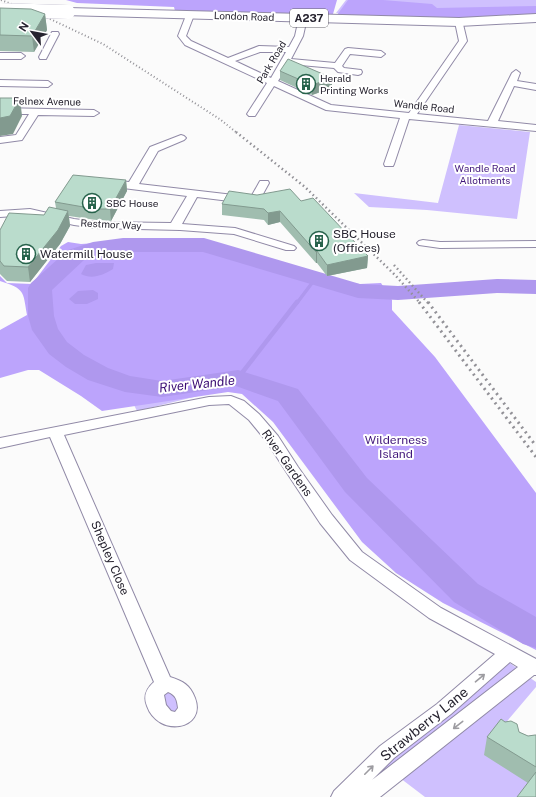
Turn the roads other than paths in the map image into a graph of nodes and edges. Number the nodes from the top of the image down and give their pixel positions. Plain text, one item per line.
1 (0, 10) edge
2 (190, 15) junction
3 (302, 18) junction
4 (536, 18) edge
5 (459, 22) junction
6 (55, 34) dead end
7 (291, 50) junction
8 (381, 54) dead end
9 (0, 56) edge
10 (21, 56) edge
11 (43, 57) dead end
12 (227, 61) junction
13 (286, 61) junction
14 (337, 66) junction
15 (358, 72) dead end
16 (516, 73) dead end
17 (272, 82) junction
18 (512, 83) junction
19 (0, 84) edge
20 (48, 84) dead end
21 (536, 87) edge
22 (0, 111) edge
23 (35, 112) junction
24 (94, 113) dead end
25 (252, 114) dead end
26 (408, 115) junction
27 (492, 123) junction
28 (536, 128) edge
29 (181, 138) dead end
30 (0, 140) edge
31 (389, 164) dead end
32 (94, 182) edge
33 (264, 183) dead end
34 (132, 186) junction
35 (193, 194) junction
36 (0, 214) edge
37 (175, 226) junction
38 (423, 243) dead end
39 (536, 244) edge
40 (290, 248) dead end
41 (55, 432) junction
42 (0, 443) edge
43 (509, 653) junction
44 (534, 667) edge
45 (164, 684) dead end
46 (341, 797) edge
47 (365, 797) edge

1 - 2 main road, London Road / A237, bridge
2 - 3 main road, London Road / A237
2 - 12 street, Wandle Road
3 - 5 main road, London Road / A237
3 - 7 street, Park Road
4 - 5 main road, London Road / A237
5 - 26 street
6 - 11 street
7 - 12 street
7 - 13 street, Park Road
8 - 14 street
9 - 10 street
12 - 17 street, Wandle Road
13 - 14 street
13 - 17 street, Park Road
14 - 15 street
16 - 18 street
17 - 25 street, Park Road
17 - 26 street, Wandle Road
18 - 21 street
18 - 27 street
19 - 20 street
22 - 23 street, Felnex Avenue
23 - 24 street, Felnex Avenue
23 - 30 street
26 - 27 street, Wandle Road
26 - 31 street
27 - 28 street, Wandle Road
29 - 34 street
32 - 34 street
33 - 35 street
34 - 35 street
35 - 37 street
36 - 37 street, Restmor Way
37 - 40 street, Restmor Way
38 - 39 street
41 - 42 street, River Gardens
41 - 43 street, River Gardens
41 - 45 street, Shepley Close
43 - 44 street, River Gardens
46 -> 43 street, Strawberry Lane
44 -> 47 street, Strawberry Lane

